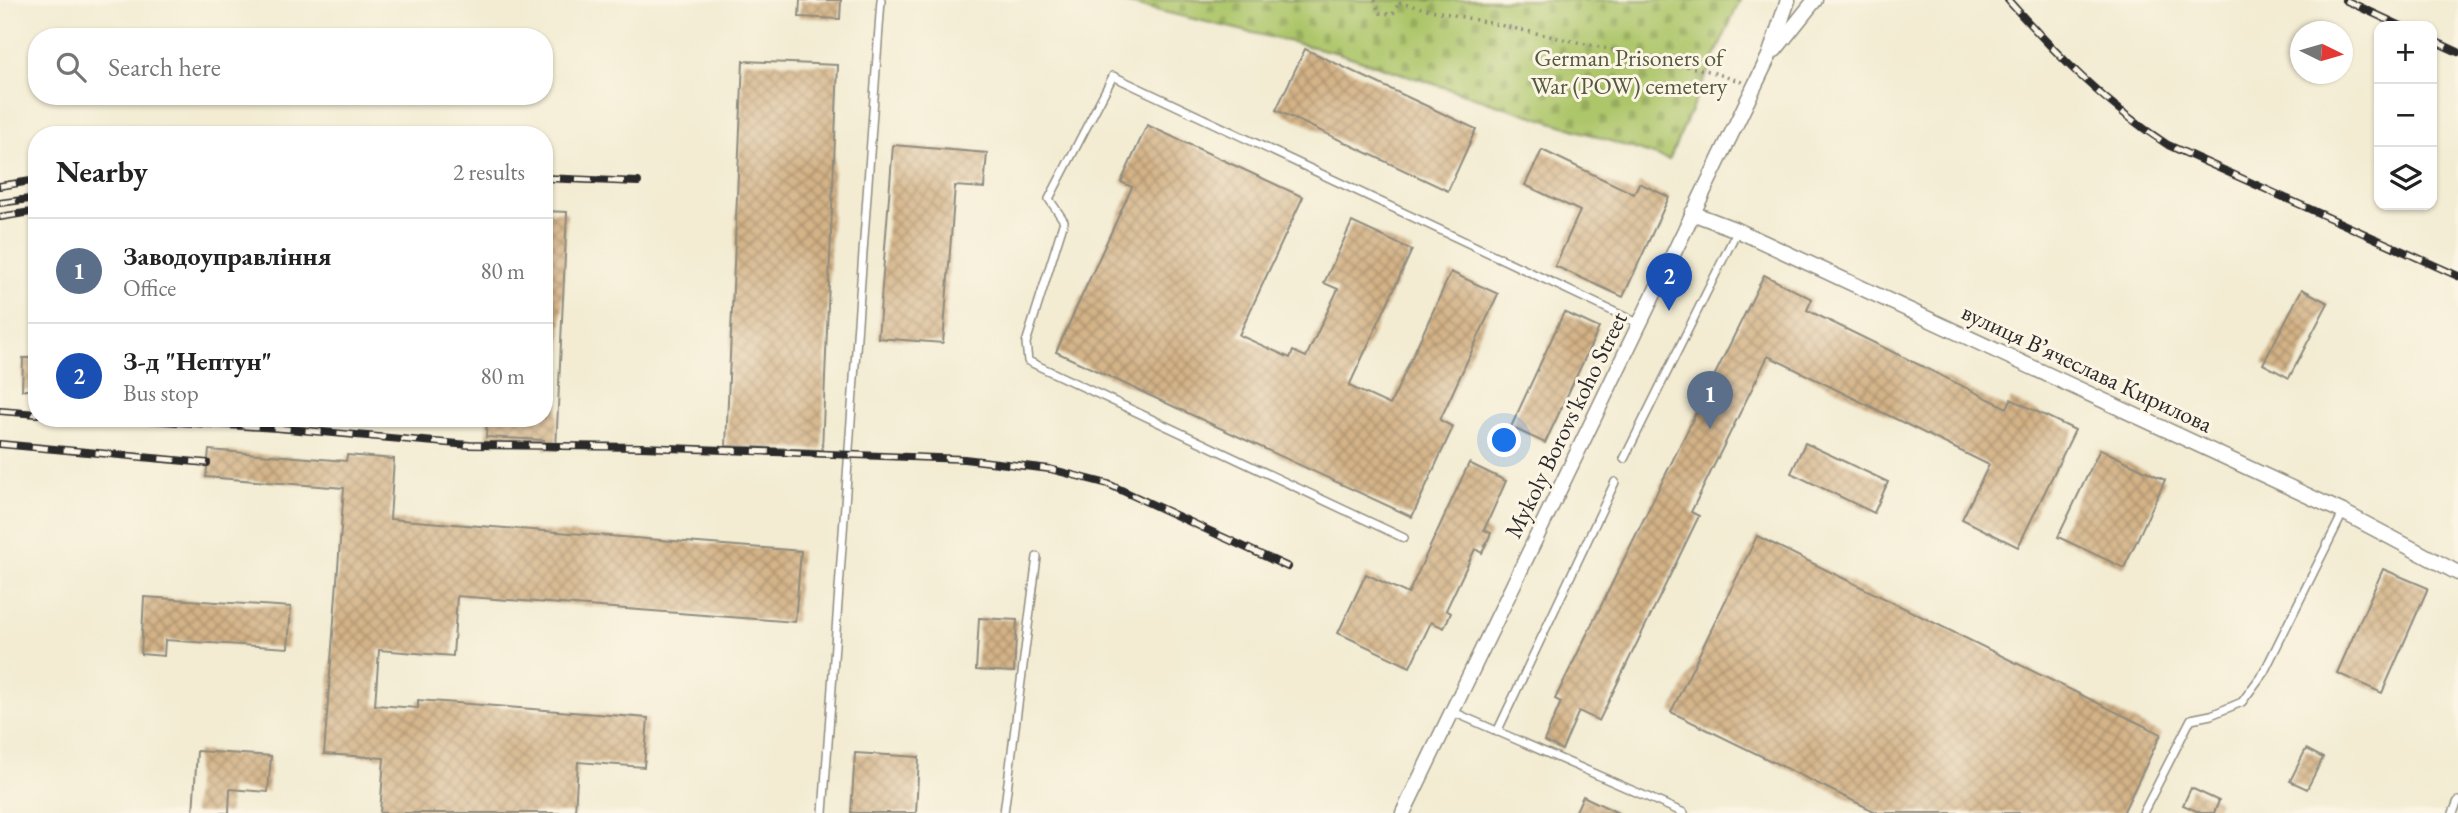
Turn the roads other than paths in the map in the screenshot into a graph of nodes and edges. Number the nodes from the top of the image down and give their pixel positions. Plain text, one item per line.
1 (881, 0) edge
2 (1788, 0) edge
3 (1815, 0) edge
4 (1769, 56) junction
5 (1692, 213) junction
6 (1737, 230) junction
7 (1641, 324) junction
8 (1625, 459) dead end
9 (1615, 482) dead end
10 (2343, 512) junction
11 (1404, 538) dead end
12 (1037, 557) dead end
13 (2458, 573) edge
14 (1451, 711) junction
15 (1497, 732) junction
16 (2458, 801) edge
17 (823, 813) edge
18 (1004, 813) edge
19 (1403, 813) edge
20 (1684, 813) edge
21 (2143, 813) edge
22 (2453, 813) edge

1 - 17 lane
2 - 4 street, Mykoly Borovs'koho Street
3 - 4 street, Mykoly Borovs'koho Street
4 - 5 street, Mykoly Borovs'koho Street
5 - 6 street, вулиця Вʼячеслава Кирилова
5 - 7 street, Mykoly Borovs'koho Street
6 - 8 lane
6 - 10 street, вулиця Вʼячеслава Кирилова
7 - 11 lane
7 - 14 street, Mykoly Borovs'koho Street
9 - 15 lane
10 - 13 street, вулиця Вʼячеслава Кирилова
10 - 21 lane
12 - 18 lane
14 - 15 lane
14 - 19 street, Mykoly Borovs'koho Street
15 - 20 lane
16 - 22 lane

